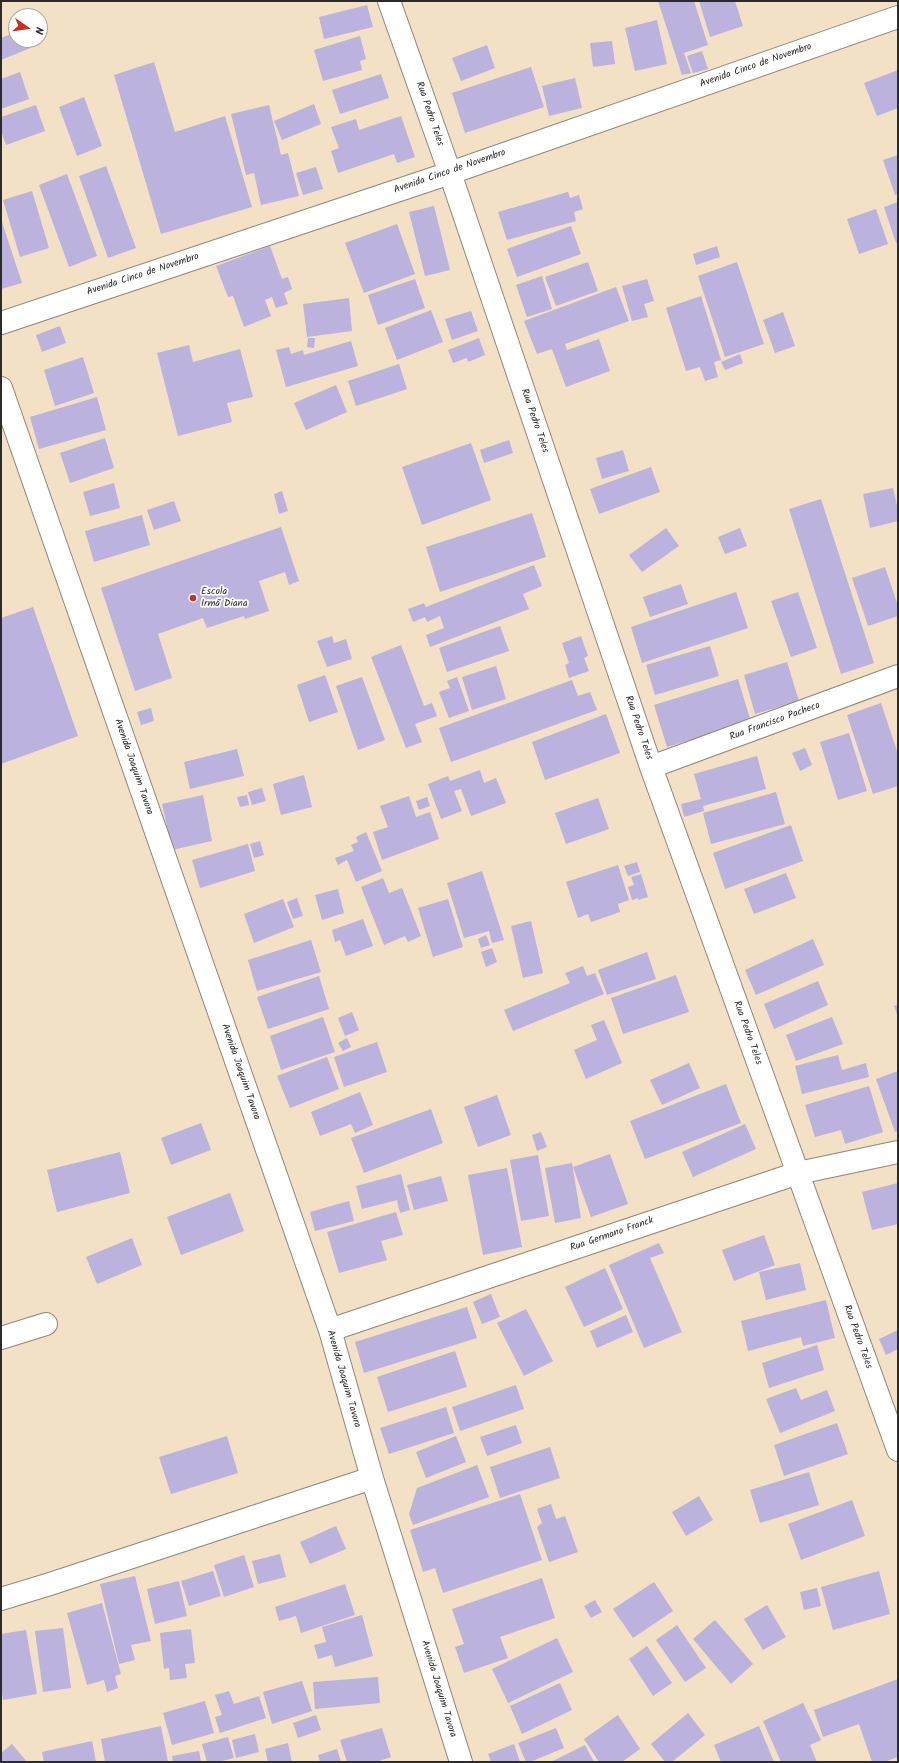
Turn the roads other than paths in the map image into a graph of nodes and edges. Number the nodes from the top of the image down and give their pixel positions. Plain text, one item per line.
1 (389, 1) edge
2 (898, 17) edge
3 (450, 173) junction
4 (1, 323) edge
5 (1, 388) edge
6 (898, 676) edge
7 (651, 767) junction
8 (898, 1152) edge
9 (798, 1173) junction
10 (46, 1324) dead end
11 (330, 1330) junction
12 (1, 1338) edge
13 (898, 1450) edge
14 (372, 1478) junction
15 (1, 1599) edge
16 (461, 1762) edge

1 - 3 street, Rua Pedro Teles
2 - 3 street, Avenida Cinco de Novembro
3 - 4 street, Avenida Cinco de Novembro
3 - 7 street, Rua Pedro Teles
5 - 11 street, Avenida Joaquim Tavora
6 - 7 street, Rua Francisco Pacheco
7 - 9 street, Rua Pedro Teles
8 - 9 street, Rua Germano Franck
9 - 11 street, Rua Germano Franck
9 - 13 street, Rua Pedro Teles
10 - 12 street
11 - 14 street, Avenida Joaquim Tavora
14 - 15 street
14 - 16 street, Avenida Joaquim Tavora

